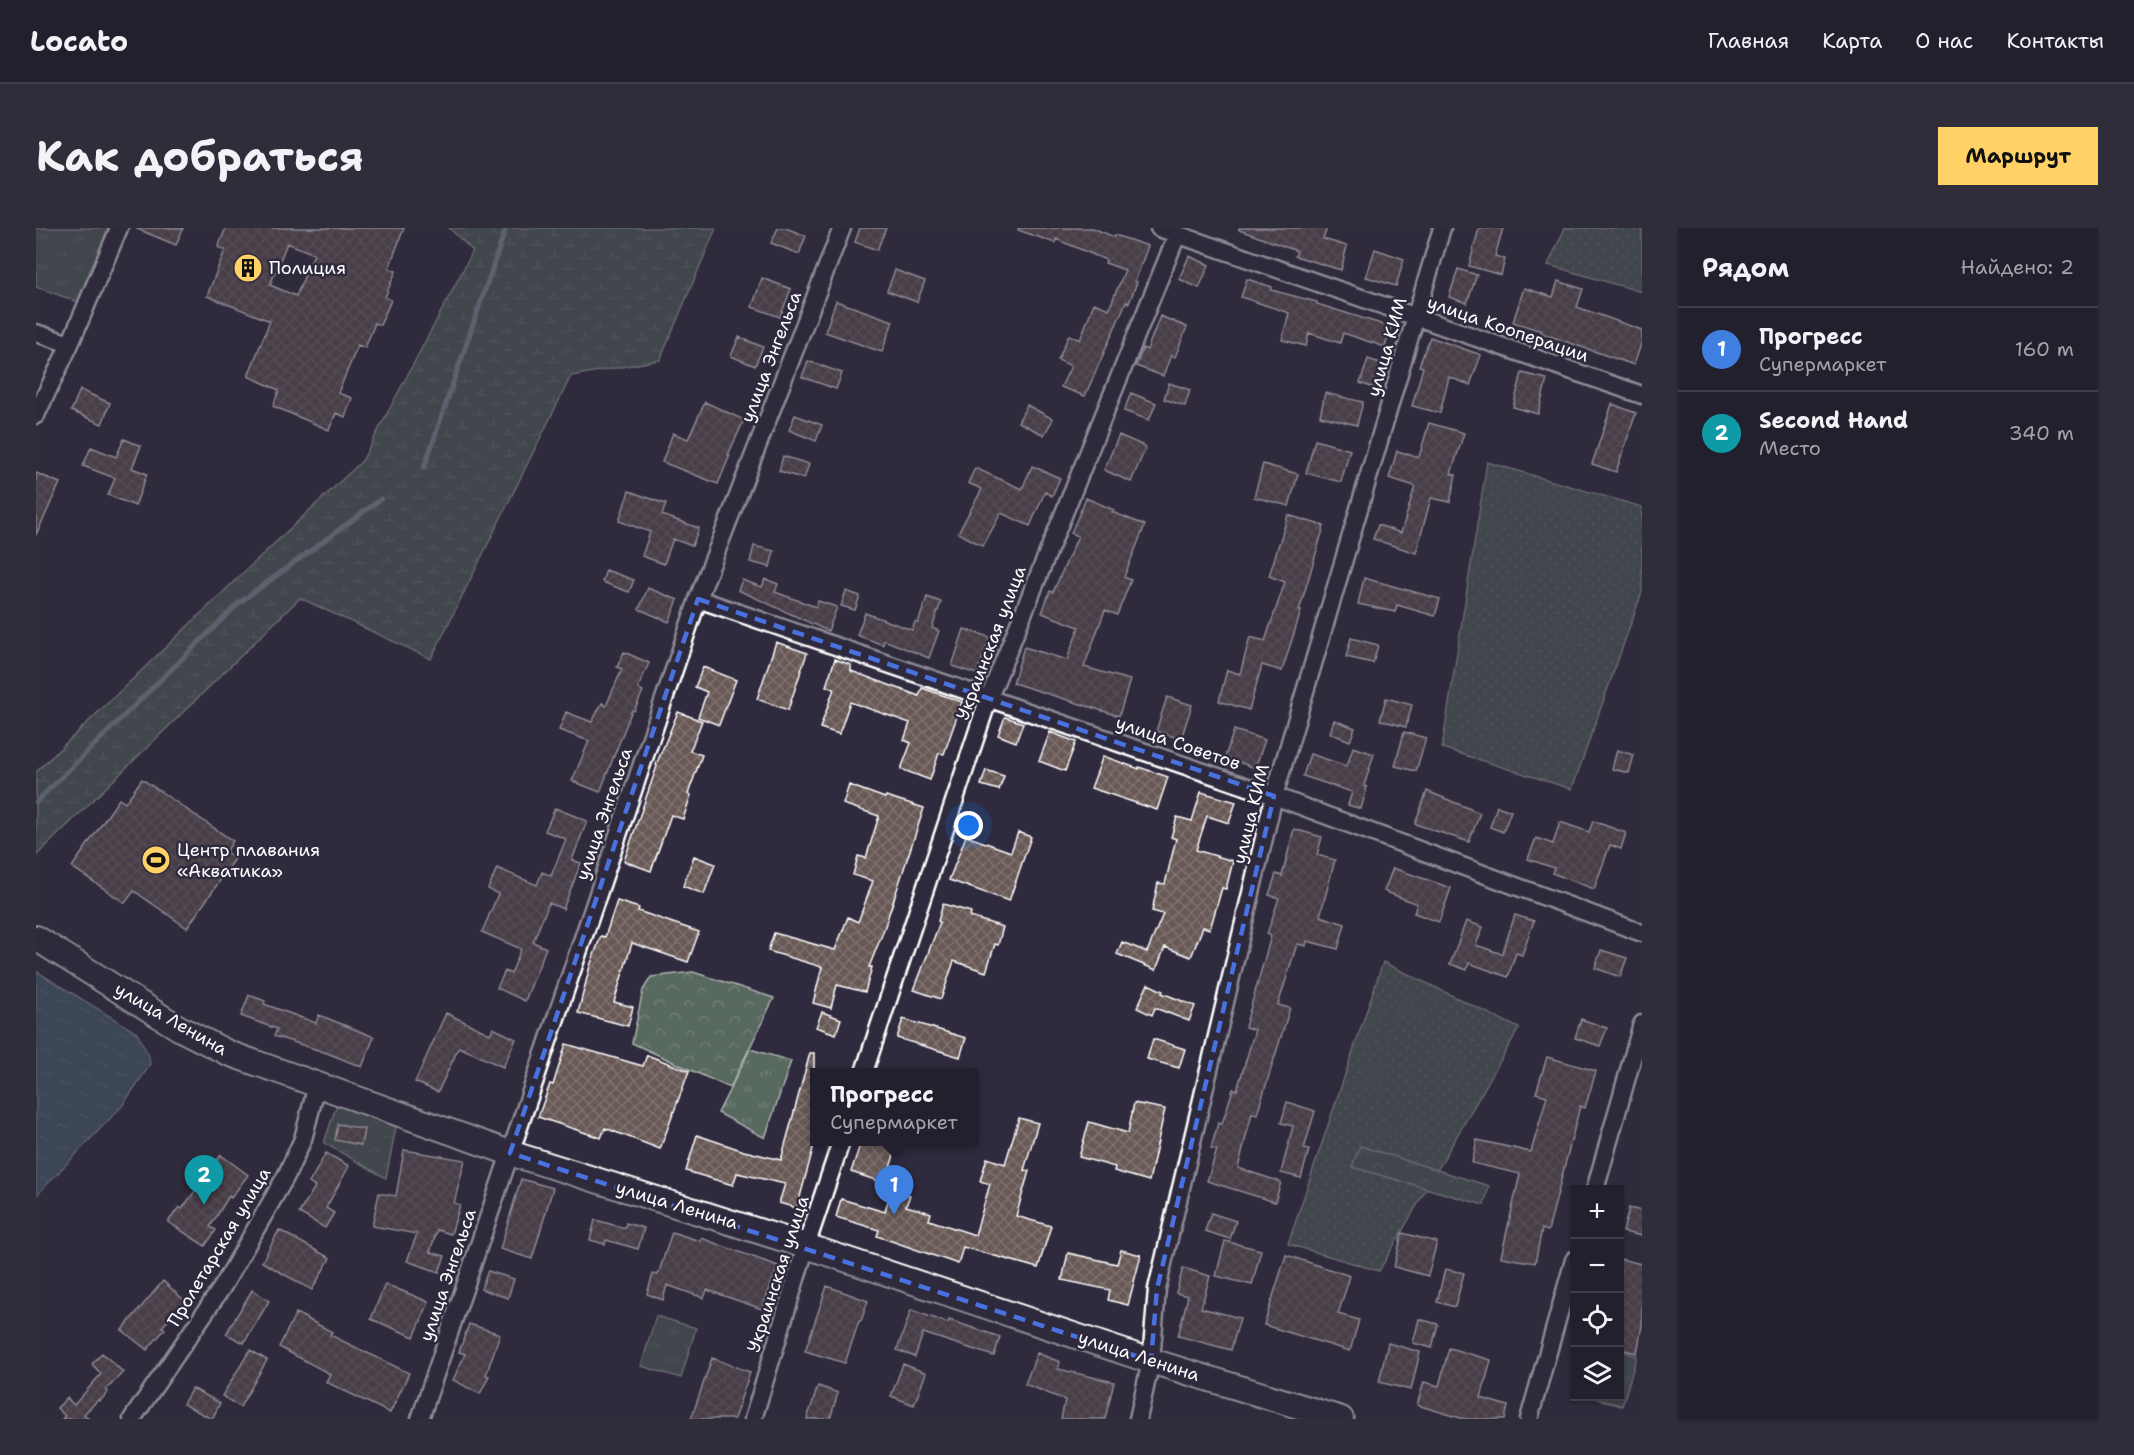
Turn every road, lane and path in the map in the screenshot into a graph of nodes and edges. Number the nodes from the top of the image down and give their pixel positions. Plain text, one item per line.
1 (119, 228) edge
2 (842, 228) edge
3 (1159, 228) edge
4 (1442, 228) edge
5 (1177, 235) junction
6 (1416, 318) junction
7 (36, 333) edge
8 (70, 344) junction
9 (1642, 395) edge
10 (36, 415) edge
11 (698, 598) junction
12 (988, 700) junction
13 (1274, 796) junction
14 (1642, 933) edge
15 (36, 938) edge
16 (1642, 1024) edge
17 (865, 1068) edge
18 (317, 1085) junction
19 (840, 1146) edge
20 (510, 1153) junction
21 (1596, 1185) edge
22 (806, 1246) junction
23 (1570, 1277) edge
24 (1151, 1361) junction
25 (132, 1419) edge
26 (420, 1419) edge
27 (753, 1419) edge
28 (1138, 1419) edge
29 (1341, 1419) edge
30 (1529, 1419) edge

1 - 8 street
2 - 11 street, улица Энгельса
3 - 5 street, улица Кооперации
4 - 6 street, улица КИМ
5 - 6 street, улица Кооперации
5 - 12 street, Украинская улица
6 - 9 street, улица Кооперации
6 - 13 street, улица КИМ
7 - 8 street
8 - 10 street
11 - 12 street, улица Советов
11 - 20 street, улица Энгельса
12 - 13 street, улица Советов
12 - 17 street, Украинская улица
13 - 14 street, улица Советов
13 - 24 street, улица КИМ
15 - 18 street, улица Ленина
16 - 21 street
18 - 20 street, улица Ленина
18 - 25 street, Пролетарская улица
19 - 22 street, Украинская улица
20 - 22 street, улица Ленина
20 - 26 street, улица Энгельса
22 - 24 street, улица Ленина
22 - 27 street, Украинская улица
23 - 30 street
24 - 28 street, улица КИМ
24 - 29 street, улица Ленина

